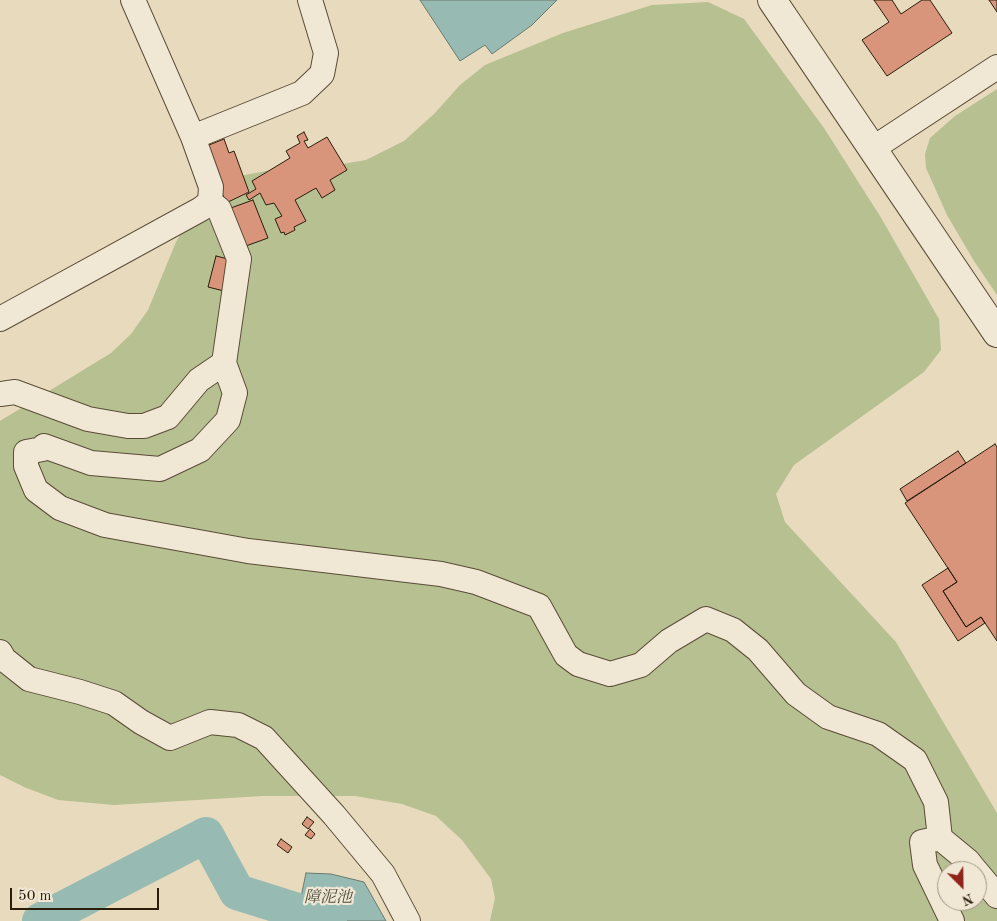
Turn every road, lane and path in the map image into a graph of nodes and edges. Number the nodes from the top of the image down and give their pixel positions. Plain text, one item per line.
1 (134, 0) edge
2 (310, 0) edge
3 (772, 0) edge
4 (997, 67) edge
5 (193, 137) junction
6 (872, 149) junction
7 (210, 202) junction
8 (0, 320) edge
9 (997, 333) edge
10 (224, 363) junction
11 (0, 394) edge
12 (0, 652) edge
13 (940, 838) junction
14 (968, 861) edge
15 (987, 884) edge
16 (997, 896) edge
17 (408, 921) edge
18 (952, 921) edge

1 - 5 street
2 - 5 street
3 - 6 street
4 - 6 street
5 - 7 street
6 - 9 street
7 - 8 street
7 - 10 street
10 - 11 street
10 - 13 street
12 - 17 street
13 - 14 street
13 - 18 street
15 - 16 street

